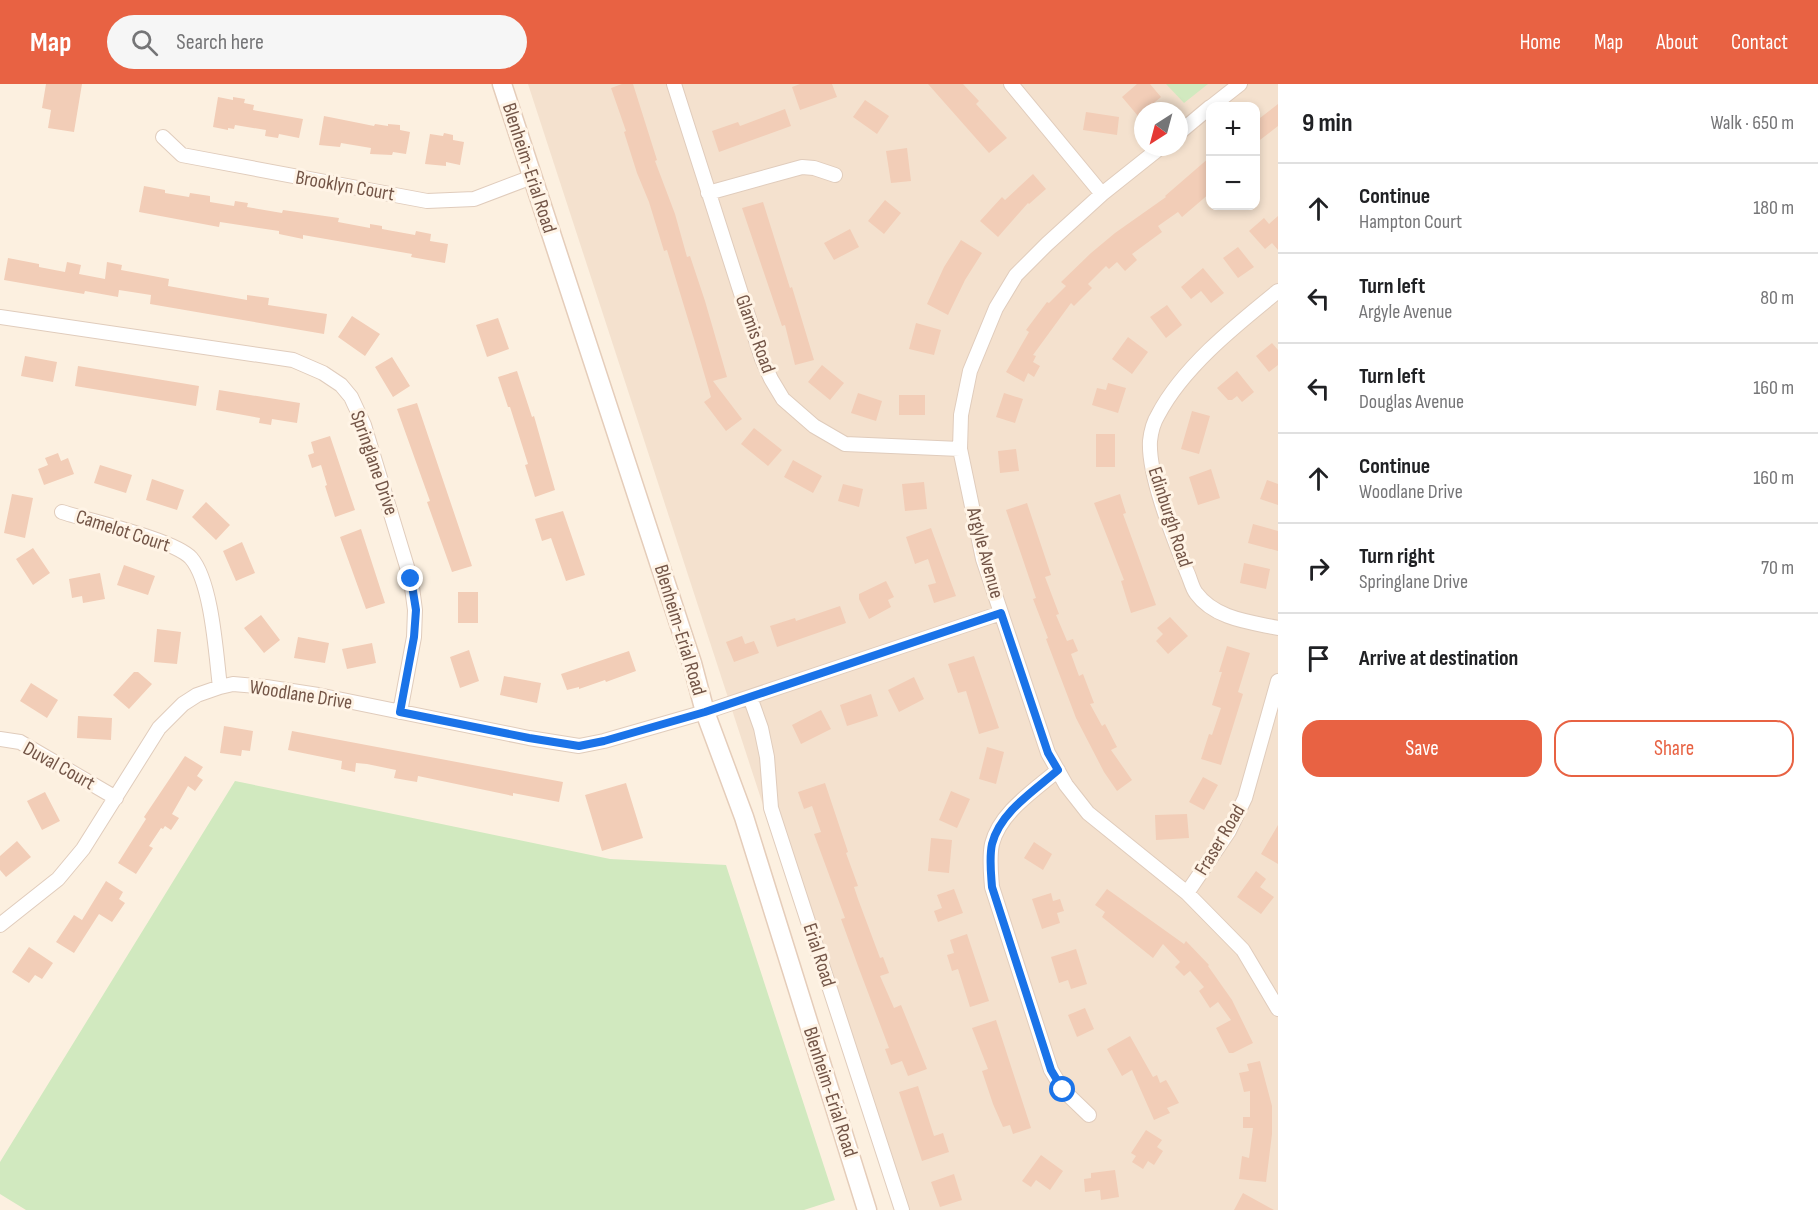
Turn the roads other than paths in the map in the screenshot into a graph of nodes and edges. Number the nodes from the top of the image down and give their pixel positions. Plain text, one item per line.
1 (502, 84) edge
2 (674, 84) edge
3 (1011, 84) edge
4 (1240, 84) edge
5 (1217, 102) edge
6 (1206, 111) edge
7 (1188, 126) edge
8 (163, 137) dead end
9 (1150, 156) edge
10 (835, 175) dead end
11 (532, 177) junction
12 (708, 193) junction
13 (1102, 194) junction
14 (1278, 291) edge
15 (0, 317) edge
16 (960, 449) junction
17 (62, 512) dead end
18 (1001, 613) junction
19 (1278, 628) edge
20 (1278, 681) edge
21 (220, 687) junction
22 (750, 697) junction
23 (400, 712) junction
24 (705, 712) junction
25 (0, 739) edge
26 (1058, 770) junction
27 (116, 798) junction
28 (1187, 893) junction
29 (0, 925) edge
30 (1278, 1009) edge
31 (1089, 1115) dead end
32 (867, 1210) edge
33 (902, 1210) edge

1 - 11 main road, Blenheim-Erial Road
2 - 12 street, Glamis Road
3 - 13 street
4 - 5 street
6 - 7 street
8 - 11 street, Brooklyn Court
9 - 13 street, Argyle Avenue
10 - 12 street
11 - 24 main road, Blenheim-Erial Road
12 - 16 street, Glamis Road
13 - 16 street, Argyle Avenue
14 - 19 street, Edinburgh Road
15 - 23 street, Springlane Drive
16 - 18 street, Argyle Avenue
17 - 21 street, Camelot Court
18 - 22 street, Woodlane Drive
18 - 26 street, Argyle Avenue
20 - 28 street, Fraser Road
21 - 23 street, Woodlane Drive
21 - 27 street, Woodlane Drive
22 - 24 street, Woodlane Drive
22 - 33 street, Erial Road
23 - 24 street, Woodlane Drive
24 - 32 main road, Blenheim-Erial Road
25 - 27 street, Duval Court
26 - 28 street, Argyle Avenue
26 - 31 street
27 - 29 street, Woodlane Drive
28 - 30 street, Argyle Avenue

